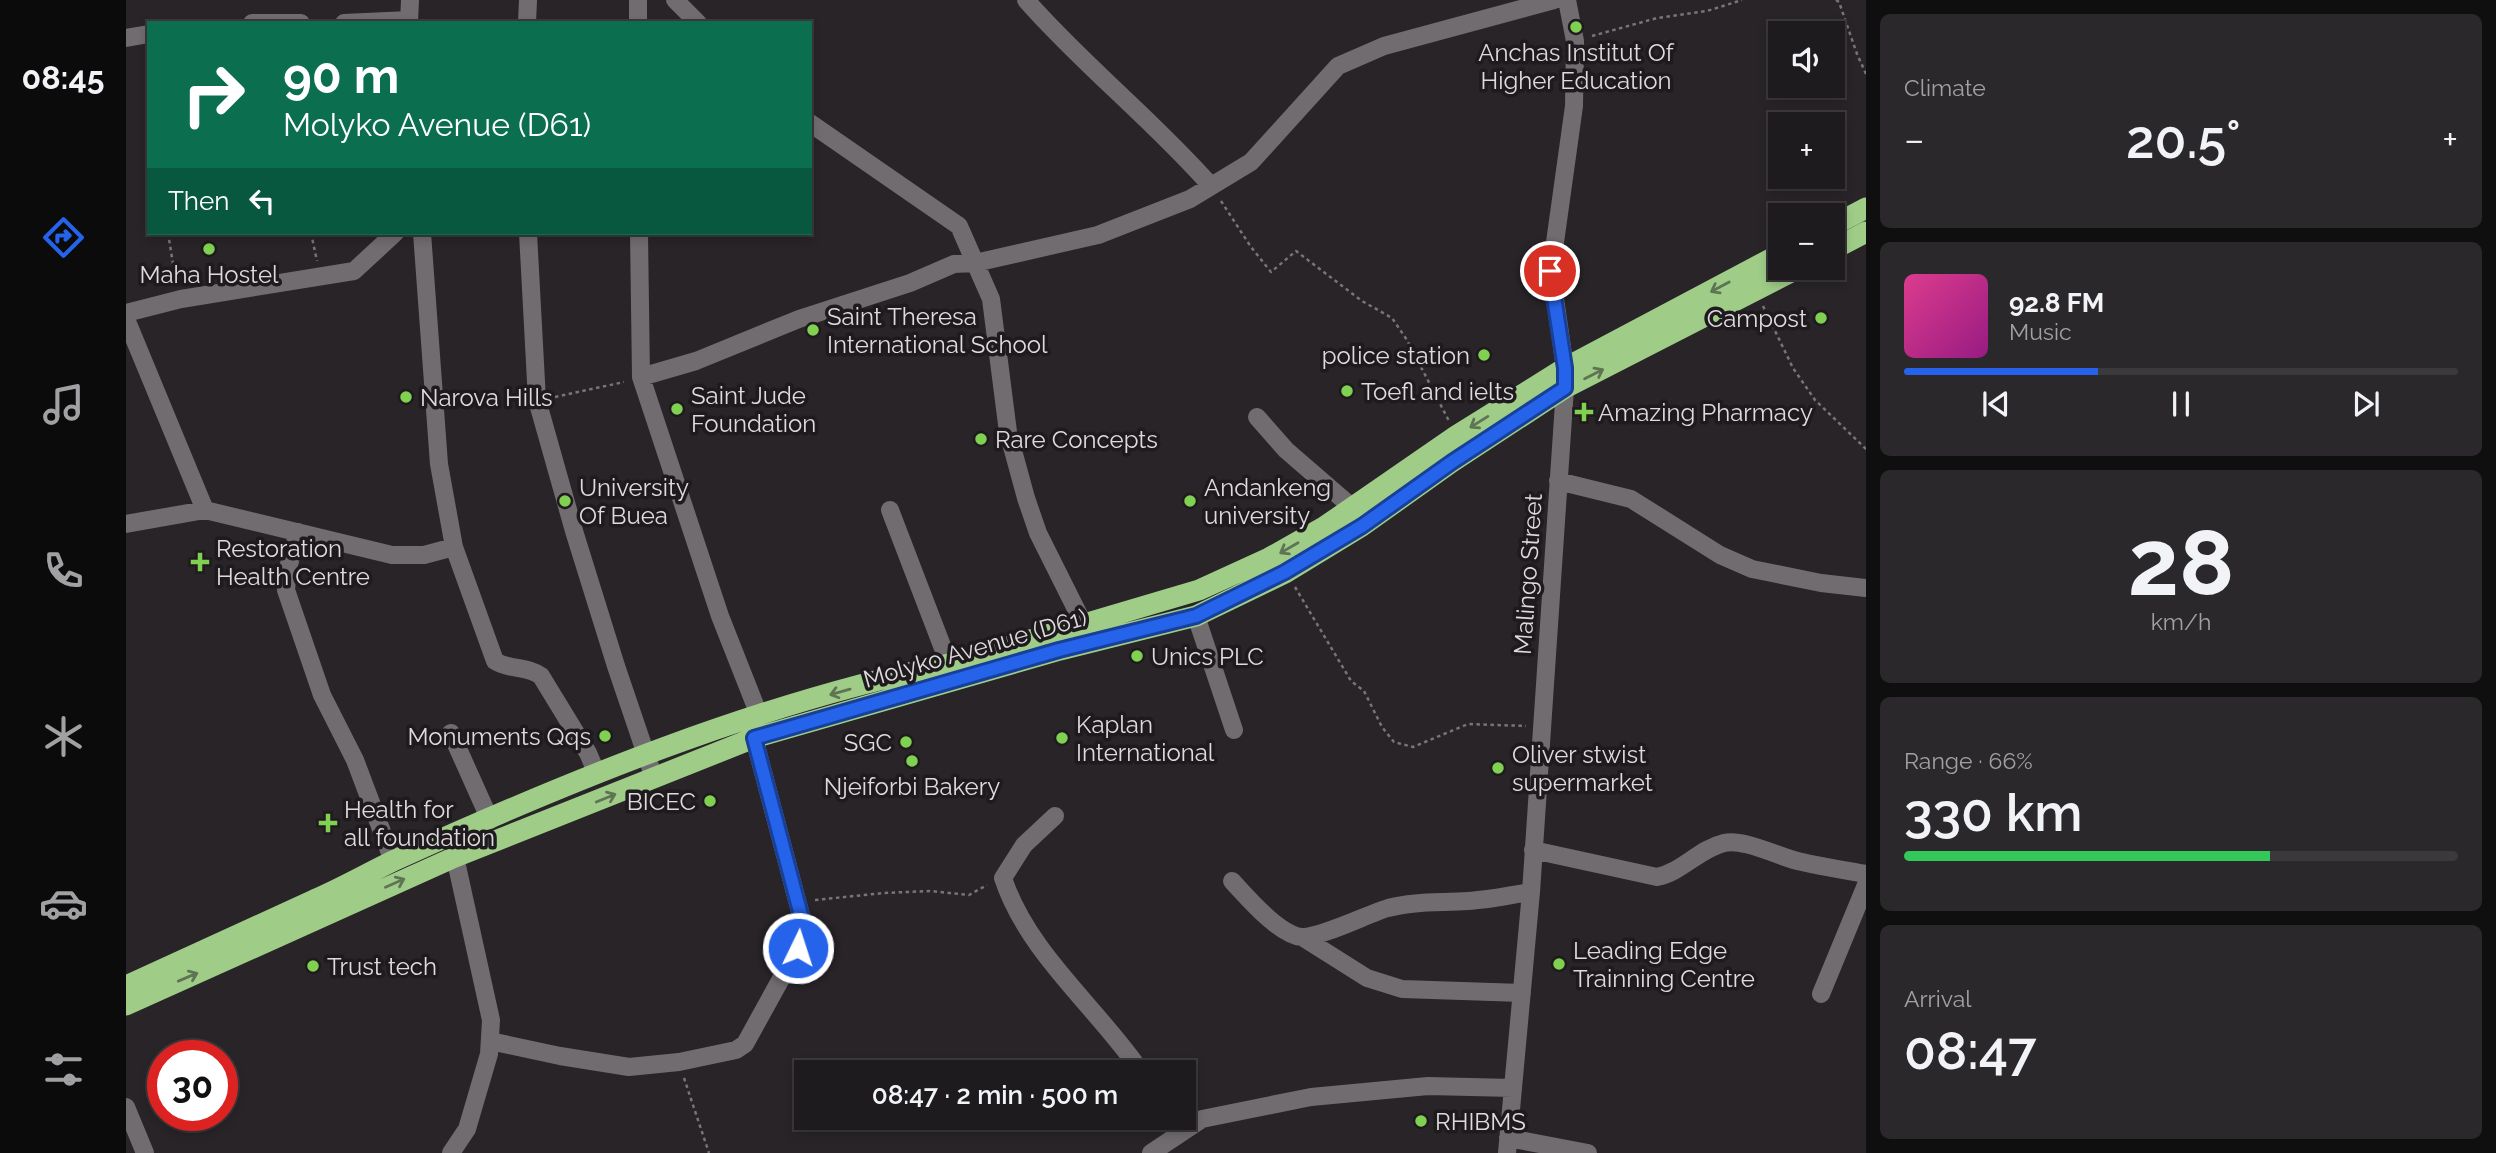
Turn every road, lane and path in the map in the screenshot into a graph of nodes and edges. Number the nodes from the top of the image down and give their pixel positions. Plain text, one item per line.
1 (410, 0) edge
2 (528, 0) edge
3 (638, 0) edge
4 (675, 0) edge
5 (1026, 0) edge
6 (1554, 0) edge
7 (1567, 0) edge
8 (1742, 0) edge
9 (1836, 0) edge
10 (409, 21) edge
11 (527, 21) edge
12 (638, 21) edge
13 (696, 21) edge
14 (147, 34) edge
15 (126, 38) edge
16 (1575, 41) junction
17 (1866, 74) edge
18 (812, 124) edge
19 (1211, 186) junction
20 (1866, 208) edge
21 (1845, 219) edge
22 (1866, 232) edge
23 (168, 235) edge
24 (311, 235) edge
25 (393, 235) edge
26 (422, 235) edge
27 (528, 235) edge
28 (639, 235) edge
29 (1845, 243) edge
30 (1768, 261) edge
31 (975, 263) junction
32 (321, 278) junction
33 (1777, 280) edge
34 (1755, 291) junction
35 (181, 299) junction
36 (126, 313) edge
37 (126, 319) edge
38 (641, 377) junction
39 (1565, 378) junction
40 (537, 400) junction
41 (1257, 417) dead end
42 (1456, 436) junction
43 (1866, 449) edge
44 (1558, 481) junction
45 (1353, 508) junction
46 (205, 510) junction
47 (890, 510) dead end
48 (126, 524) edge
49 (298, 532) junction
50 (454, 547) junction
51 (1285, 572) junction
52 (1866, 588) edge
53 (1196, 616) junction
54 (1083, 623) junction
55 (949, 664) junction
56 (759, 715) junction
57 (1542, 727) junction
58 (1234, 730) dead end
59 (452, 733) dead end
60 (754, 738) junction
61 (646, 756) junction
62 (597, 774) junction
63 (654, 778) junction
64 (1055, 816) dead end
65 (490, 820) junction
66 (1533, 850) junction
67 (455, 857) junction
68 (393, 861) junction
69 (1866, 874) edge
70 (1003, 878) junction
71 (1233, 881) dead end
72 (1866, 885) edge
73 (1531, 892) junction
74 (797, 902) junction
75 (1302, 937) junction
76 (126, 986) edge
77 (1522, 993) junction
78 (1821, 994) dead end
79 (126, 1005) edge
80 (490, 1041) junction
81 (1131, 1060) edge
82 (679, 1062) junction
83 (1513, 1088) junction
84 (126, 1107) edge
85 (1196, 1120) edge
86 (1172, 1130) edge
87 (1508, 1146) edge
88 (145, 1153) edge
89 (451, 1153) edge
90 (709, 1153) edge
91 (1151, 1153) edge
92 (1588, 1153) edge

1 - 10 street
2 - 11 street
3 - 12 street
4 - 13 street
5 - 19 street
6 - 19 street
7 - 16 street, Malingo Street
8 - 16 path
9 - 17 path
14 - 15 street
16 - 39 street, Malingo Street
18 - 31 street
19 - 31 street
19 - 42 path
20 - 21 highway
22 - 29 highway
23 - 35 path
24 - 32 path
25 - 32 street
26 - 50 street
27 - 40 street
28 - 38 street
30 -> 39 highway, Molyko Avenue (D61)
31 - 38 street
31 - 54 street
32 - 35 street
33 - 34 highway, Molyko Avenue (D61)
39 -> 34 highway, Molyko Avenue (D61)
34 - 43 path
35 - 36 street
37 - 46 street
38 - 40 path
38 - 56 street
39 -> 42 highway, Molyko Avenue (D61)
39 - 44 street, Malingo Street
39 - 51 highway, Molyko Avenue (D61)
40 - 61 street
41 - 45 street
42 - 45 highway, Molyko Avenue (D61)
44 - 52 street
44 - 57 street, Malingo Street
45 -> 54 highway, Molyko Avenue (D61)
46 - 48 street
46 - 49 street
47 - 55 street
49 - 50 street
49 - 68 street
50 - 62 street
51 - 53 highway, Molyko Avenue (D61)
51 - 57 path
53 - 58 street
53 - 60 highway, Molyko Avenue (D61)
54 - 55 highway, Molyko Avenue (D61)
55 -> 56 highway, Molyko Avenue (D61)
56 - 61 highway, Molyko Avenue (D61)
57 - 66 street, Malingo Street
59 - 65 street
60 - 63 highway, Molyko Avenue (D61)
60 - 74 street
61 - 62 highway, Molyko Avenue (D61)
61 - 63 street
62 - 65 highway, Molyko Avenue (D61)
67 -> 63 highway, Molyko Avenue (D61)
64 - 70 street
65 - 68 highway, Molyko Avenue (D61)
66 - 69 street
66 - 73 street, Malingo Street
79 -> 67 highway, Molyko Avenue (D61)
67 - 80 street
68 - 76 highway, Molyko Avenue (D61)
70 - 74 path
70 - 81 street
71 - 75 street
72 - 78 street
73 - 75 street
73 - 77 street, Malingo Street
74 - 82 street
75 - 77 street
77 - 83 street, Malingo Street
80 - 82 street
80 - 89 street
82 - 90 path
83 - 85 street
83 - 87 street, Malingo Street
84 - 88 street
86 - 91 street
87 - 92 street

